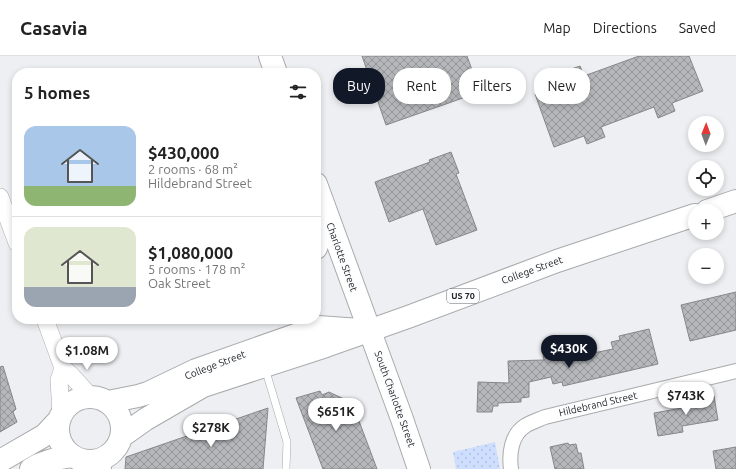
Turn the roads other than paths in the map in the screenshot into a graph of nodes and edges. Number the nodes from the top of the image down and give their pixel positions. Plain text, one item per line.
1 (270, 56) edge
2 (274, 68) edge
3 (0, 197) edge
4 (321, 198) edge
5 (736, 201) edge
6 (724, 205) edge
7 (327, 214) junction
8 (688, 217) edge
9 (12, 229) edge
10 (321, 233) edge
11 (47, 324) edge
12 (301, 326) edge
13 (370, 330) junction
14 (264, 366) junction
15 (63, 368) junction
16 (736, 371) edge
17 (99, 399) junction
18 (60, 417) junction
19 (122, 436) junction
20 (72, 456) junction
21 (0, 461) edge
22 (102, 464) edge
23 (511, 466) edge
24 (31, 469) edge
25 (286, 469) edge
26 (419, 469) edge

1 - 2 main road
3 - 9 street
4 - 7 main road, Charlotte Street
5 - 6 main road
7 - 10 main road
7 - 13 main road, Charlotte Street
8 - 13 main road, College Street / US 70
11 - 15 street
12 - 13 main road, College Street
12 - 17 main road, College Street
13 - 14 main road, College Street
13 - 26 main road, South Charlotte Street
14 - 19 main road, College Street
14 - 25 lane
15 - 17 street
15 - 18 street
16 - 23 street, Hildebrand Street
17 - 18 main road
17 - 19 main road
18 - 20 main road
18 - 21 main road
19 - 22 main road
20 - 22 main road
20 - 24 main road

